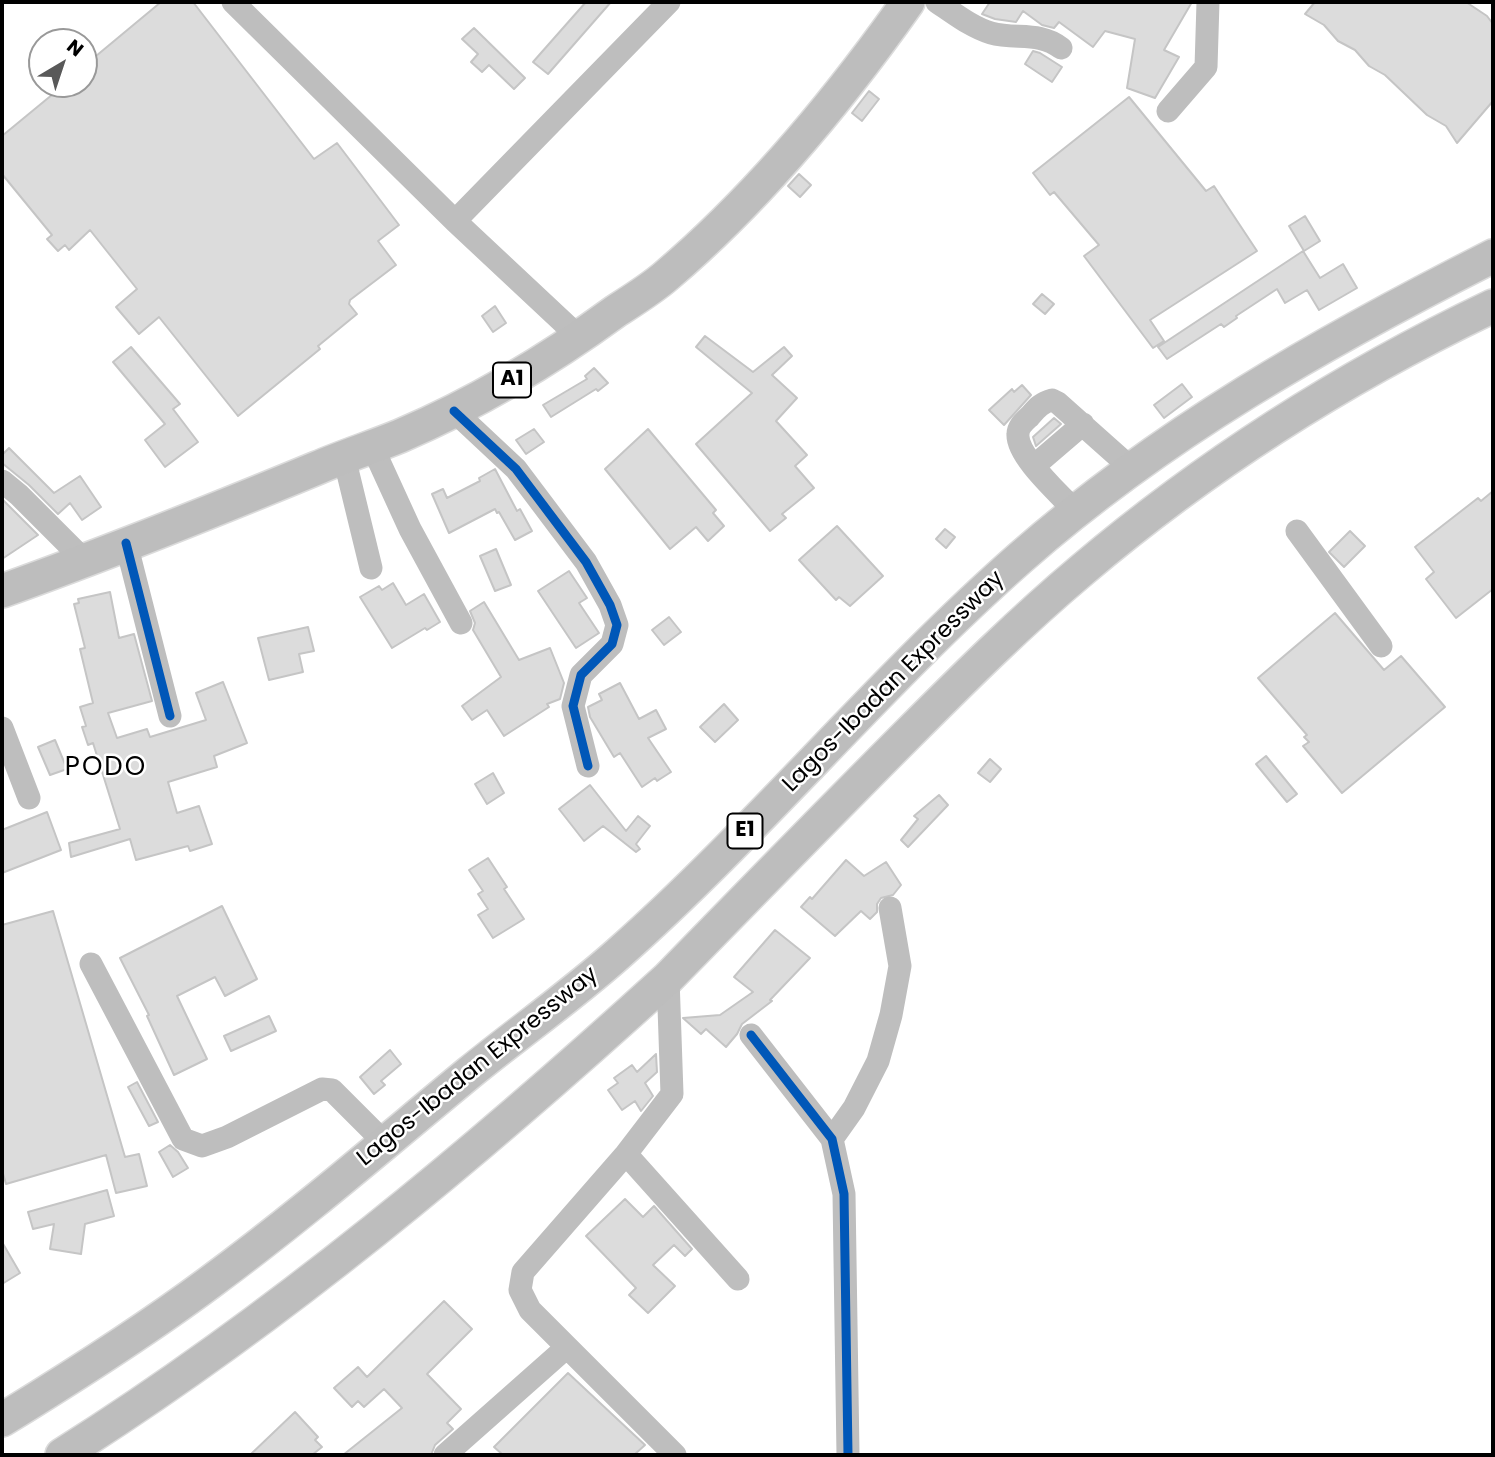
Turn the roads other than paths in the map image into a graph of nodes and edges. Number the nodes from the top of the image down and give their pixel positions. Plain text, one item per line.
1 (233, 2) edge
2 (669, 2) edge
3 (908, 2) edge
4 (937, 2) edge
5 (1208, 2) edge
6 (1061, 48) dead end
7 (1168, 111) dead end
8 (455, 221) junction
9 (1493, 256) edge
10 (1493, 306) edge
11 (580, 338) junction
12 (454, 411) junction
13 (1083, 424) junction
14 (358, 452) junction
15 (1034, 466) junction
16 (1131, 468) junction
17 (2, 481) edge
18 (1076, 512) junction
19 (1297, 531) dead end
20 (126, 543) junction
21 (85, 561) junction
22 (371, 568) dead end
23 (2, 591) edge
24 (461, 623) dead end
25 (1381, 646) dead end
26 (170, 716) dead end
27 (2, 728) edge
28 (588, 766) dead end
29 (29, 798) dead end
30 (890, 908) dead end
31 (91, 964) dead end
32 (668, 978) junction
33 (751, 1035) dead end
34 (832, 1139) junction
35 (385, 1143) junction
36 (626, 1154) junction
37 (738, 1279) dead end
38 (566, 1347) junction
39 (2, 1420) edge
40 (62, 1455) edge
41 (445, 1455) edge
42 (675, 1455) edge
43 (848, 1455) edge

1 - 8 street
2 - 8 street
3 - 11 highway, A1
4 - 6 street
5 - 7 street
8 - 11 street
9 - 16 highway, Lagos-Ibadan Expressway / E1
10 - 32 highway, Lagos-Ibadan Expressway / E1
11 - 12 highway, A1
12 - 14 highway, A1
12 - 28 street
13 - 15 street
13 - 15 street
13 - 16 street
14 - 20 highway, A1
14 - 22 street
14 - 24 street
15 - 18 street
16 - 18 highway, Lagos-Ibadan Expressway / E1
17 - 21 street
18 - 35 highway, Lagos-Ibadan Expressway / E1
19 - 25 street
20 - 21 highway, A1
20 - 26 street
21 - 23 highway, A1
27 - 29 street
30 - 34 street
31 - 35 street
32 - 36 street
32 - 40 highway, Lagos-Ibadan Expressway / E1
33 - 34 street
34 - 43 street
35 - 39 highway, Lagos-Ibadan Expressway / E1
36 - 37 street
36 - 38 street
38 - 41 street
38 - 42 street

